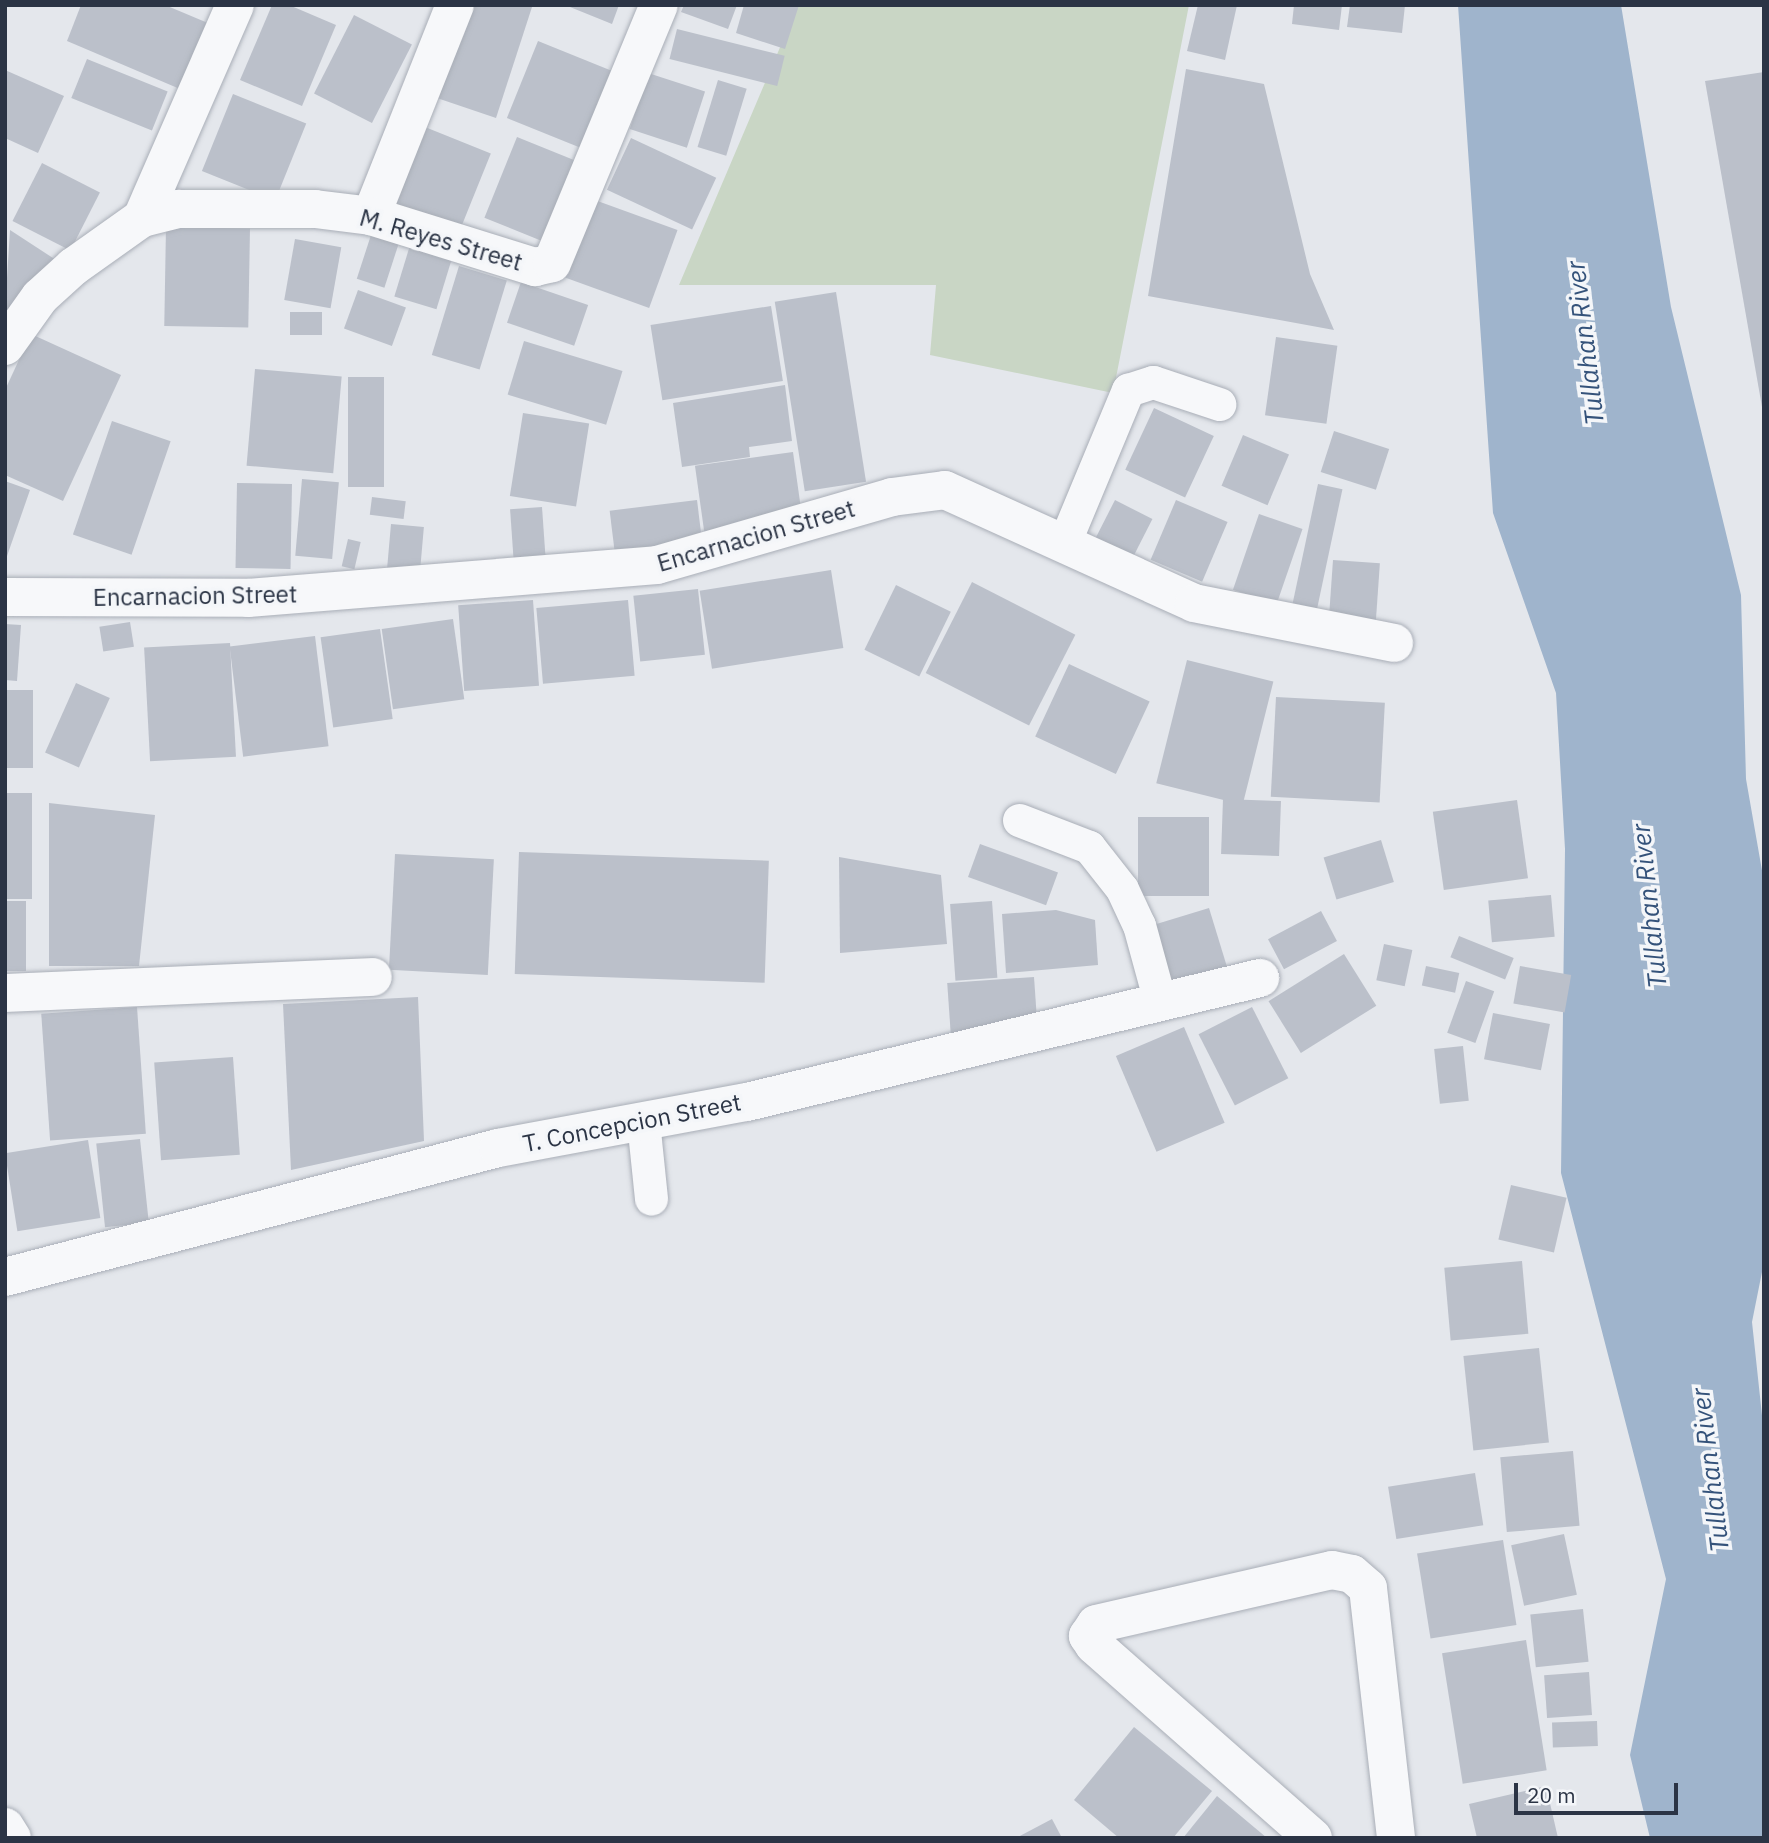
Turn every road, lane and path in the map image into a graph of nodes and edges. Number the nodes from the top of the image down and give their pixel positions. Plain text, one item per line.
1 (235, 5) edge
2 (455, 5) edge
3 (659, 5) edge
4 (371, 216) junction
5 (142, 218) junction
6 (5, 346) edge
7 (1219, 404) dead end
8 (1065, 541) junction
9 (5, 597) edge
10 (1394, 643) dead end
11 (1019, 820) dead end
12 (373, 977) dead end
13 (1260, 978) dead end
14 (5, 993) edge
15 (1160, 1002) junction
16 (643, 1121) junction
17 (651, 1199) dead end
18 (5, 1277) edge
19 (5, 1827) edge
20 (12, 1838) edge
21 (1312, 1838) edge
22 (1396, 1838) edge

1 - 5 street, M. Reyes Street
2 - 4 street
3 - 4 street, M. Reyes Street
4 - 5 street, M. Reyes Street
5 - 6 street, M. Reyes Street
7 - 8 lane
8 - 9 street, Encarnacion Street
8 - 10 street, Encarnacion Street
11 - 15 lane
12 - 14 street
13 - 15 street, T. Concepcion Street
15 - 16 street, T. Concepcion Street
16 - 17 lane
16 - 18 street, T. Concepcion Street
19 - 20 street
21 - 22 street

